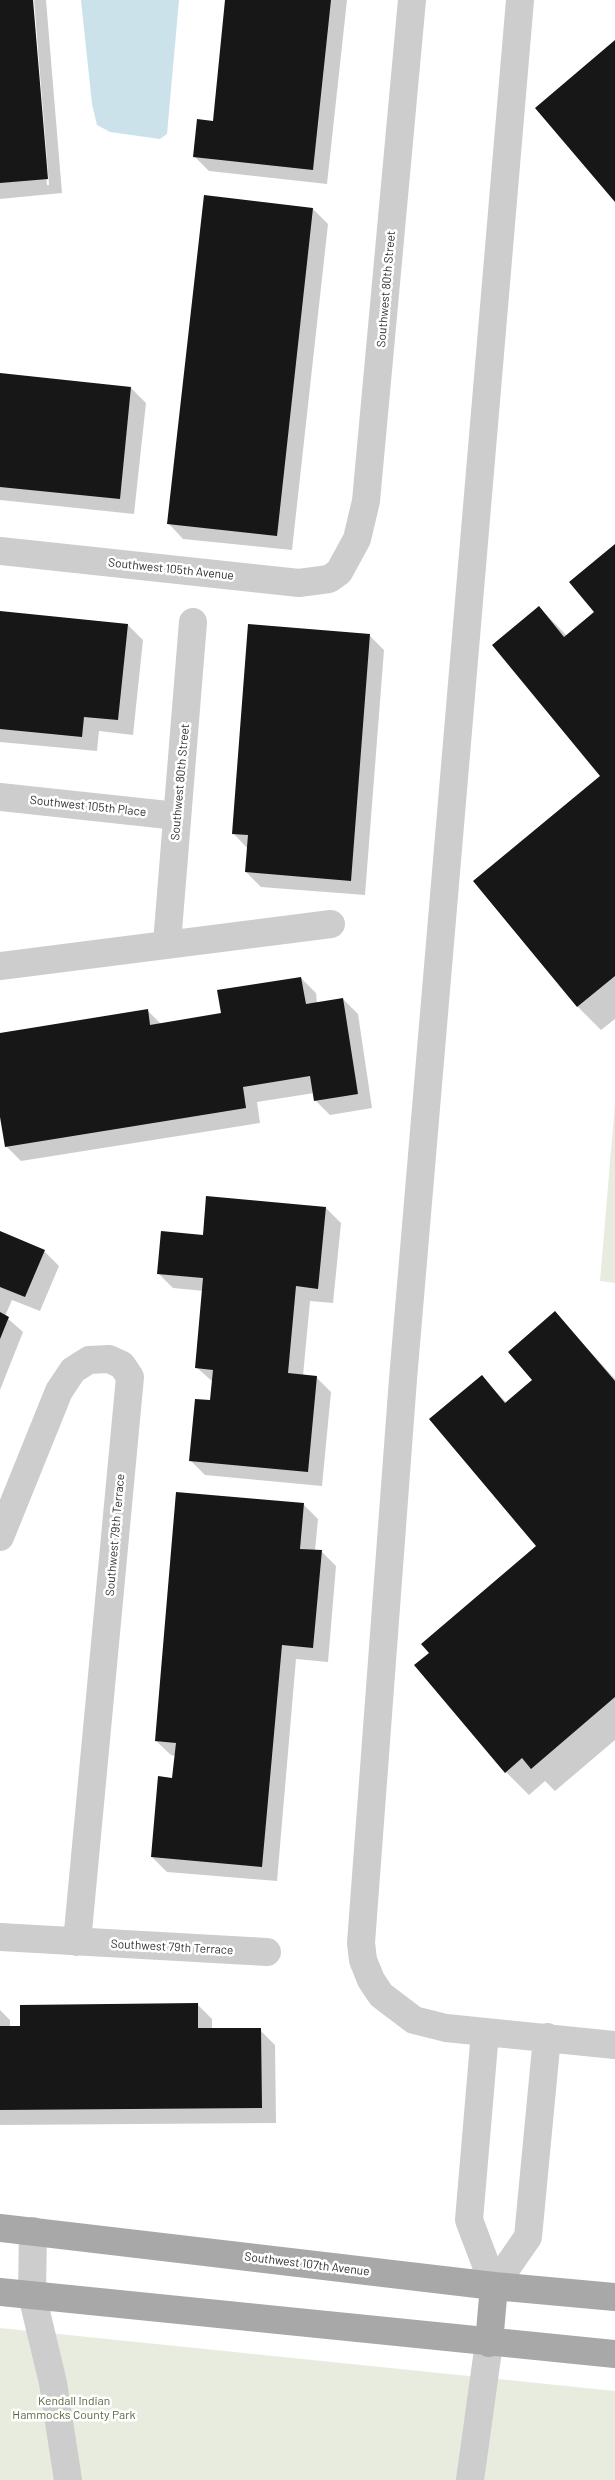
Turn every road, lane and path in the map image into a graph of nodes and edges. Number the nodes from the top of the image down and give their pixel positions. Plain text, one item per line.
1 (412, 0) edge
2 (520, 0) edge
3 (0, 551) edge
4 (339, 572) joint
5 (193, 622) dead end
6 (0, 797) edge
7 (177, 816) junction
8 (331, 924) dead end
9 (167, 943) junction
10 (0, 966) edge
11 (0, 1537) edge
12 (0, 1937) edge
13 (77, 1942) junction
14 (267, 1952) dead end
15 (485, 2032) junction
16 (547, 2037) junction
17 (615, 2046) edge
18 (0, 2228) edge
19 (33, 2231) junction
20 (494, 2286) junction
21 (0, 2292) edge
22 (32, 2295) junction
23 (615, 2297) edge
24 (489, 2343) junction
25 (615, 2354) edge
26 (68, 2480) edge
27 (470, 2480) edge

1 - 4 street, Southwest 80th Street
2 - 15 street
3 - 4 street, Southwest 105th Avenue
5 - 7 street, Southwest 80th Street
6 - 7 street, Southwest 105th Place
7 - 9 street, Southwest 80th Street
8 - 9 street
9 - 10 street
11 - 13 street, Southwest 79th Terrace
12 - 13 street, Southwest 79th Terrace
13 - 14 street, Southwest 79th Terrace
15 - 16 street
15 - 20 street
16 - 17 street
16 - 20 street
18 - 19 main road, Southwest 107th Avenue
19 - 20 main road, Southwest 107th Avenue
19 - 22 street
20 - 23 main road, Southwest 107th Avenue
20 - 24 main road
21 - 22 main road
22 - 24 main road
22 - 26 street
24 - 25 main road
24 - 27 street

